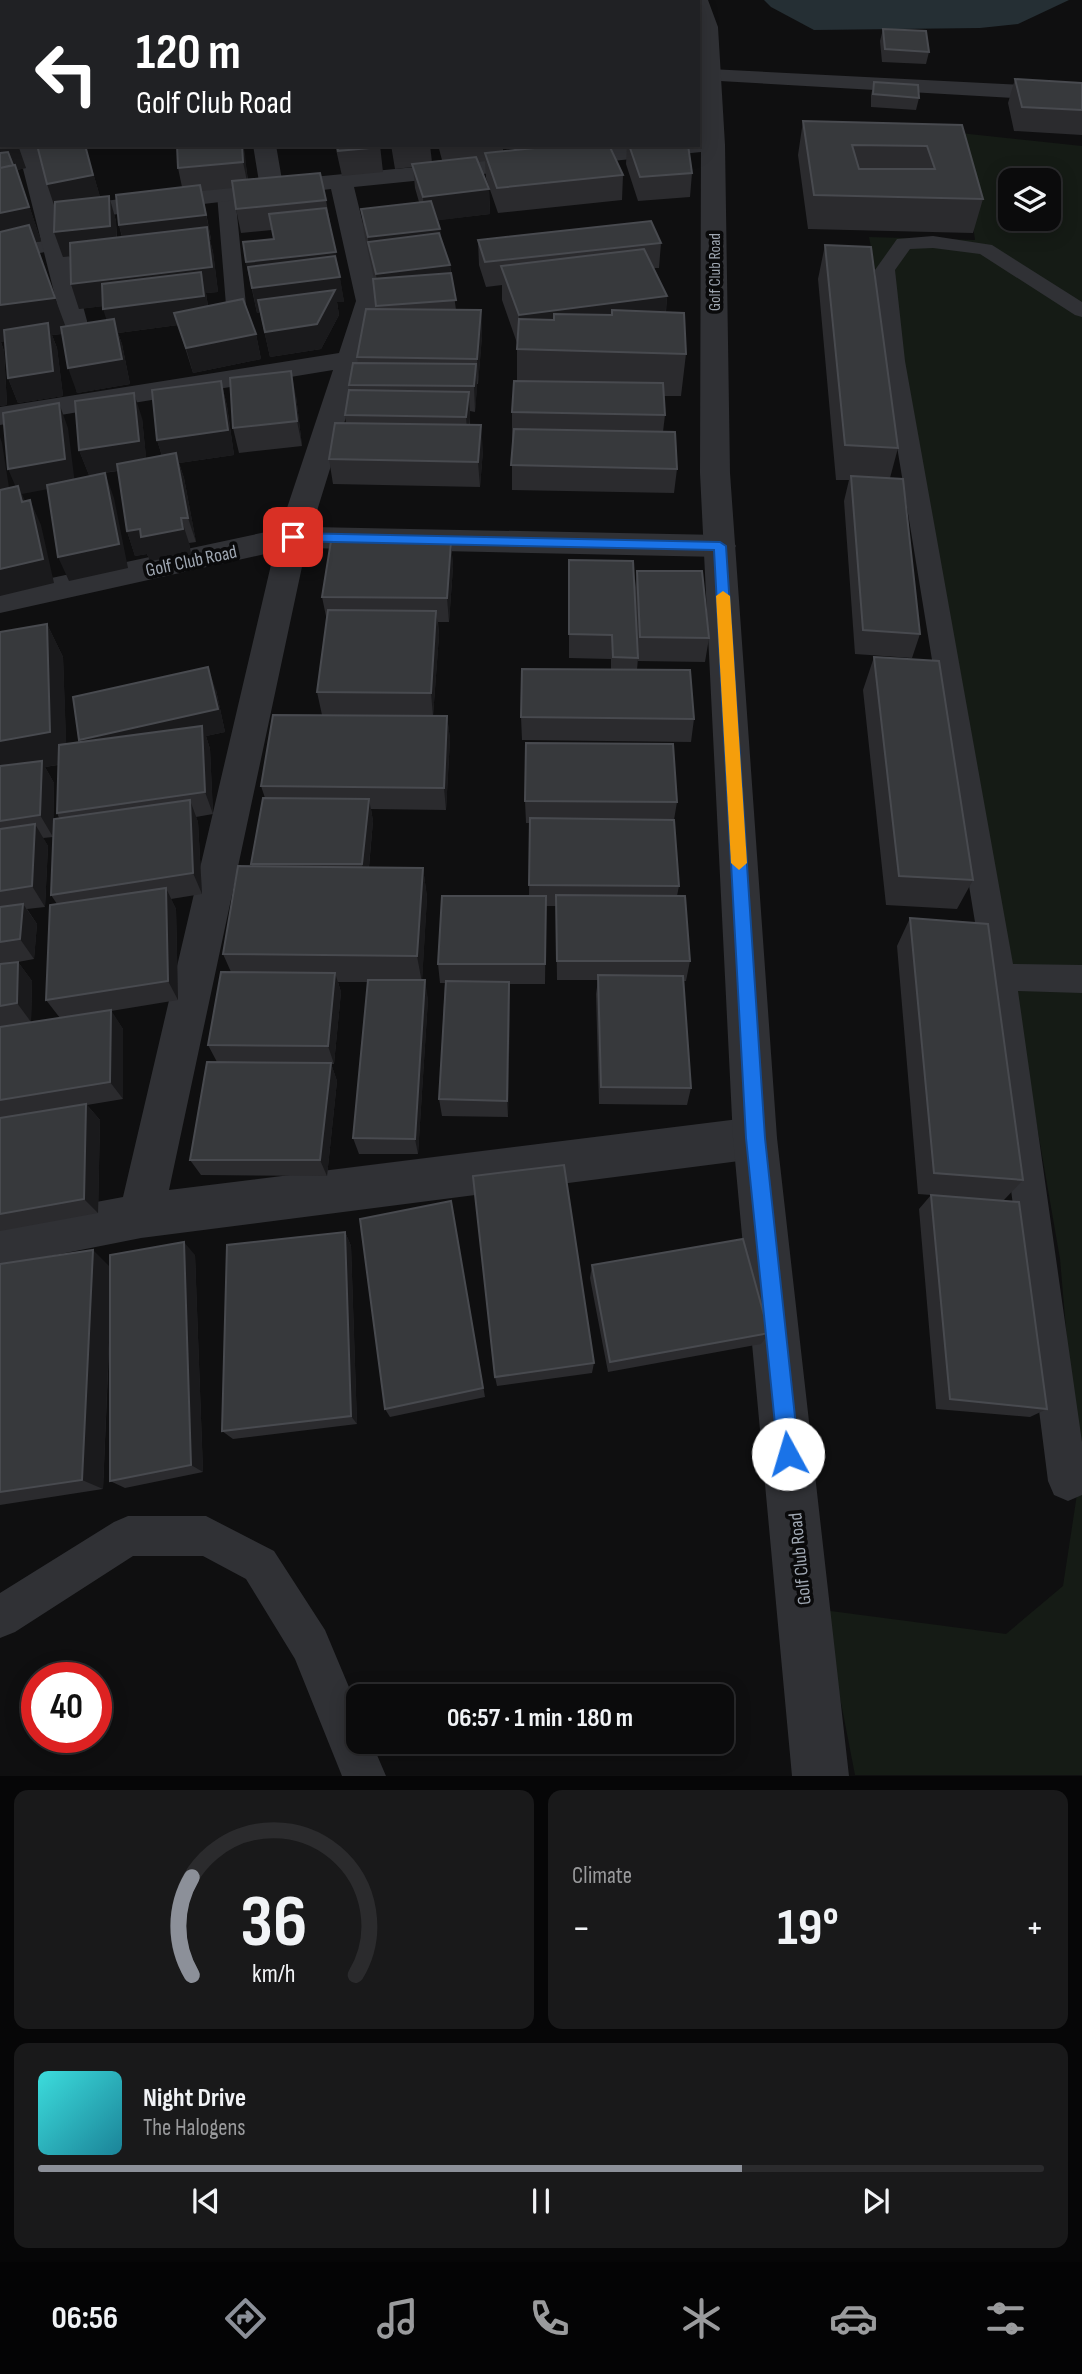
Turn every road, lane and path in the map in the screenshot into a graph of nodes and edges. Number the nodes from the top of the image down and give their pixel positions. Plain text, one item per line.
1 (701, 15) edge
2 (706, 68) edge
3 (1082, 94) edge
4 (713, 145) junction
5 (700, 146) edge
6 (28, 147) edge
7 (264, 147) edge
8 (693, 147) edge
9 (341, 182) junction
10 (272, 188) junction
11 (226, 194) junction
12 (45, 216) junction
13 (53, 245) junction
14 (0, 255) edge
15 (236, 305) edge
16 (1082, 311) edge
17 (77, 332) edge
18 (350, 359) junction
19 (0, 416) edge
20 (293, 537) junction
21 (720, 546) junction
22 (0, 601) edge
23 (1000, 977) junction
24 (1082, 979) edge
25 (755, 1138) junction
26 (141, 1216) junction
27 (0, 1243) edge
28 (1068, 1481) dead end
29 (0, 1617) edge
30 (364, 1776) edge
31 (821, 1776) edge

1 - 2 street, Golf Club Road
2 - 3 street
2 - 4 street, Golf Club Road
4 - 5 street
4 - 21 street, Golf Club Road
6 - 12 street
7 - 10 street
8 - 9 street
9 - 10 street
9 - 18 street
10 - 11 street
11 - 12 street
11 - 15 lane
12 - 13 street
13 - 14 lane
13 - 17 street
16 - 23 lane
18 - 19 street
18 - 20 street
20 - 21 street, Golf Club Road
20 - 22 street, Golf Club Road
20 - 26 street
21 - 25 street, Golf Club Road
23 - 24 lane
23 - 28 lane
25 - 26 street
25 - 31 street, Golf Club Road
26 - 27 street
29 - 30 lane

